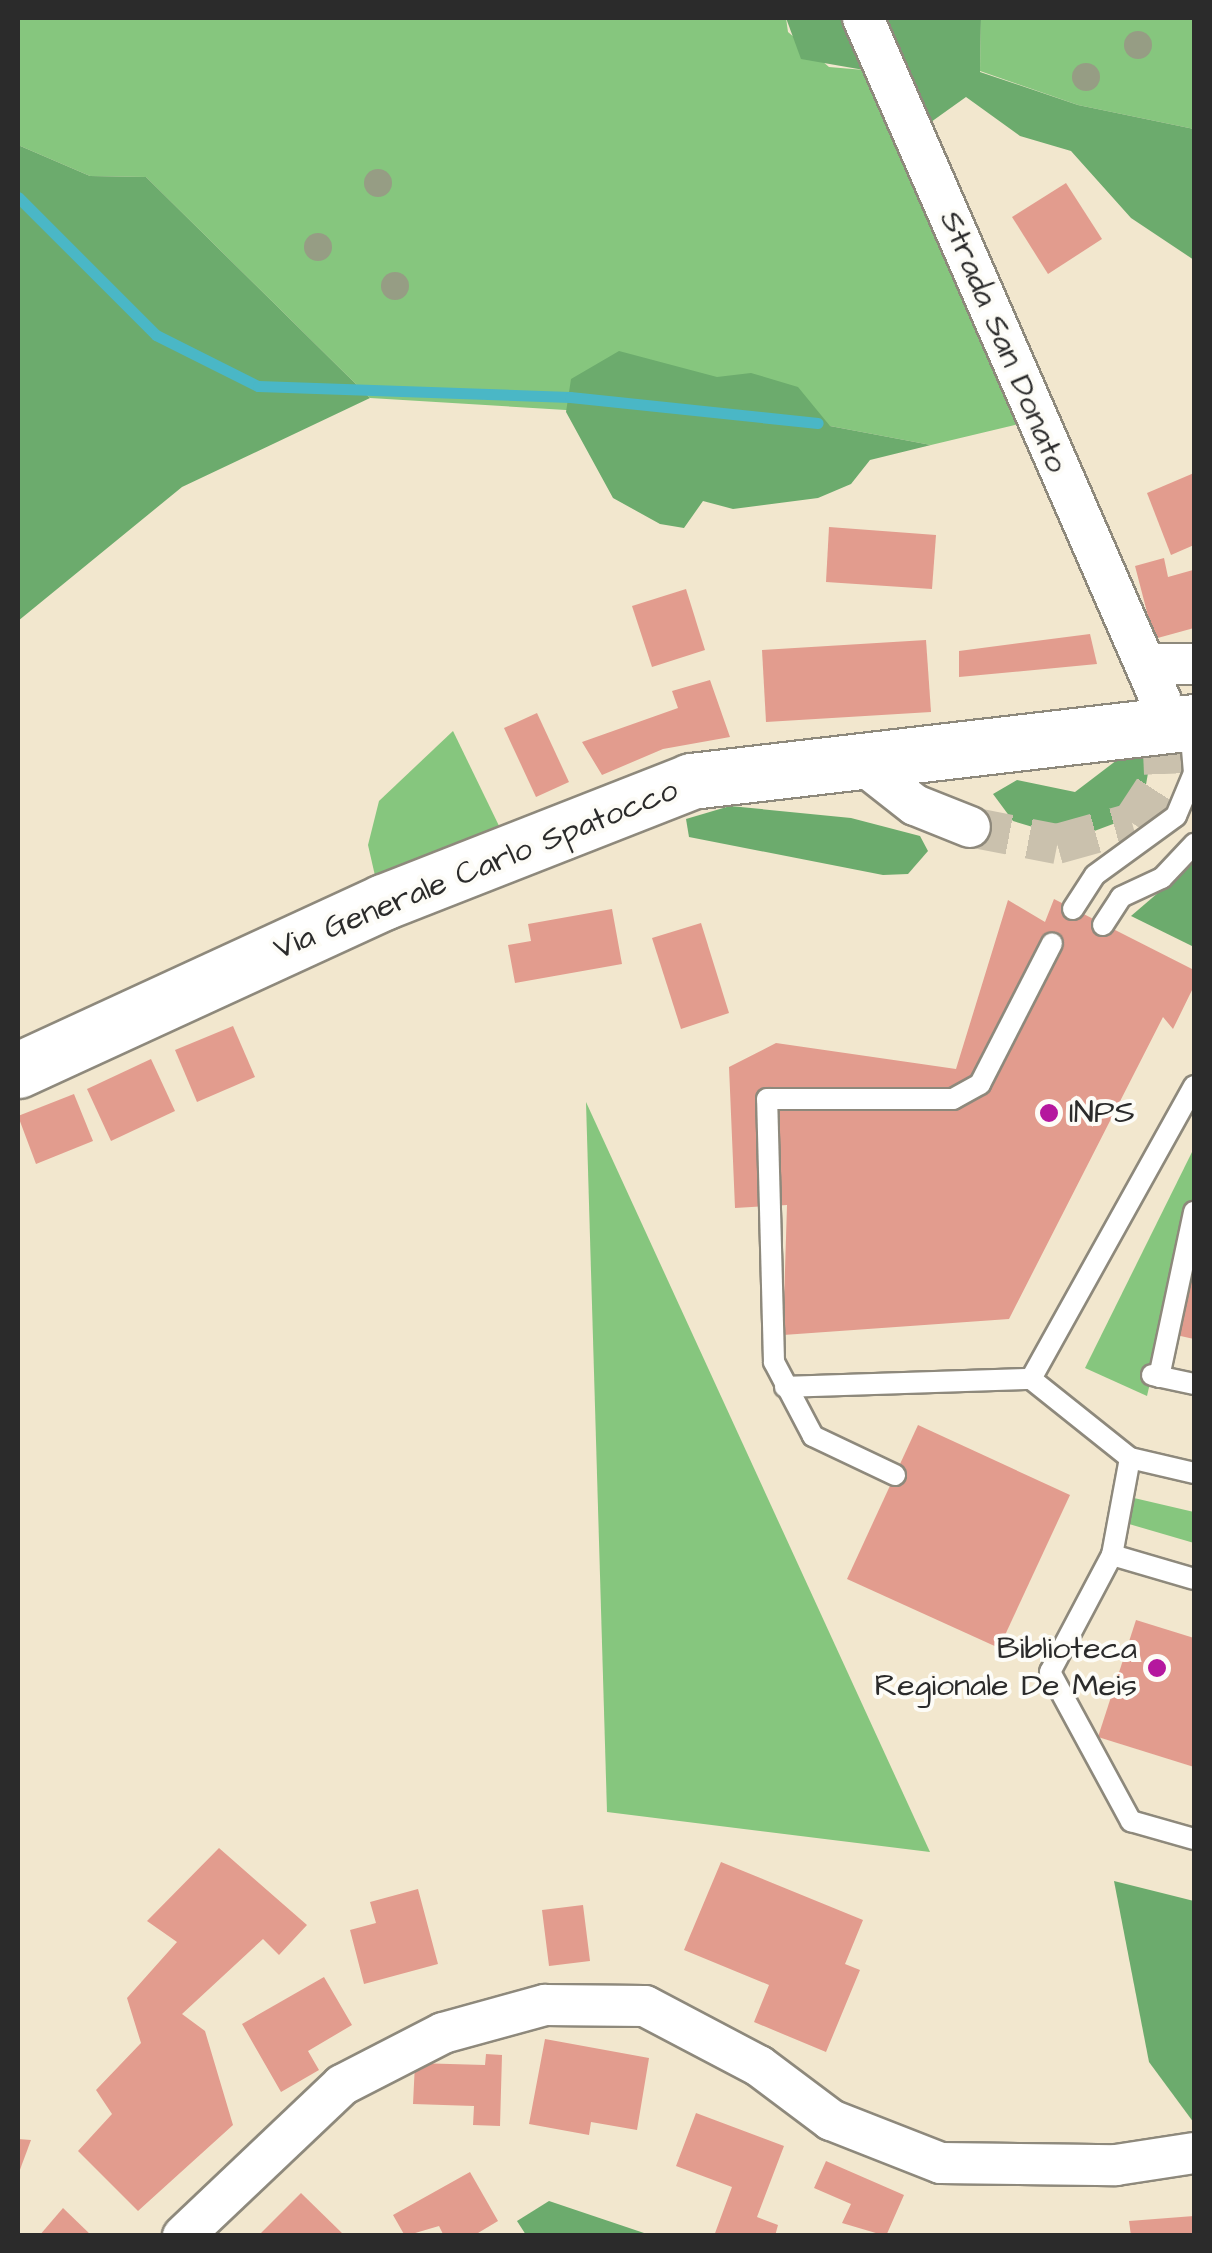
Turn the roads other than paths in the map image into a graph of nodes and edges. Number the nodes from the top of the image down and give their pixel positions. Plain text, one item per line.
1 (863, 18) edge
2 (1194, 664) edge
3 (1173, 703) edge
4 (947, 750) junction
5 (856, 758) junction
6 (1194, 844) edge
7 (1073, 909) dead end
8 (1104, 925) dead end
9 (1052, 943) dead end
10 (18, 1070) edge
11 (1192, 1098) edge
12 (1194, 1212) edge
13 (1031, 1379) junction
14 (1194, 1384) edge
15 (785, 1388) junction
16 (1130, 1458) junction
17 (1194, 1473) edge
18 (895, 1475) dead end
19 (1112, 1555) junction
20 (1194, 1579) edge
21 (1194, 1838) edge
22 (1194, 2153) edge
23 (183, 2236) edge

1 - 3 street, Strada San Donato
2 - 3 street
3 - 4 main road, Via Generale Carlo Spatocco
3 - 7 lane
4 - 5 main road, Via Generale Carlo Spatocco
4 - 5 street
5 - 10 main road, Via Generale Carlo Spatocco
6 - 8 lane
9 - 15 lane
11 - 13 lane
12 - 14 lane
13 - 15 lane
13 - 16 lane
15 - 18 lane
16 - 17 lane
16 - 19 lane
19 - 20 lane
19 - 21 lane
22 - 23 street

